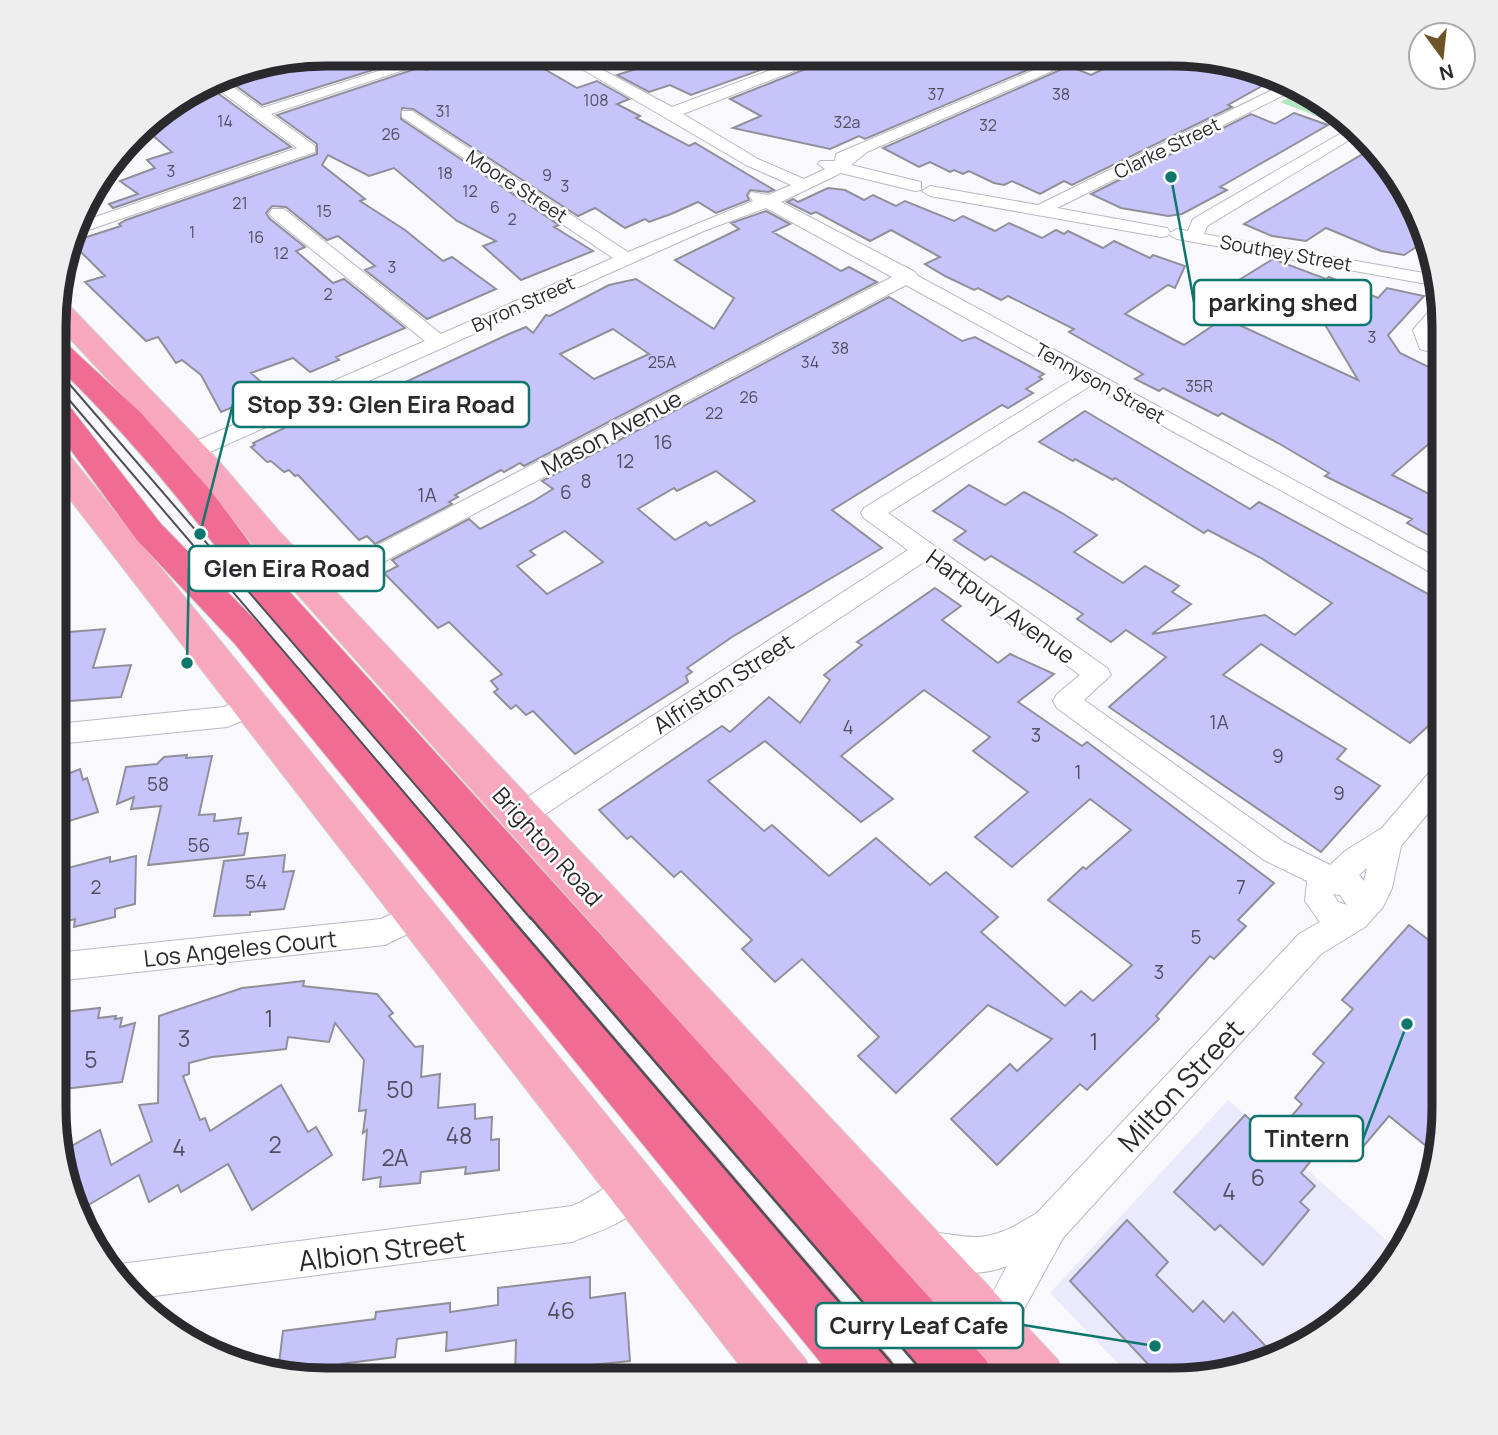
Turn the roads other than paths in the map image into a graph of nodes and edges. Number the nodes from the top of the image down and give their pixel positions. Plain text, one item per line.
1 (407, 66) edge
2 (585, 66) edge
3 (792, 66) edge
4 (1056, 66) edge
5 (224, 87) edge
6 (1282, 91) edge
7 (260, 113) junction
8 (671, 113) junction
9 (407, 114) dead end
10 (1347, 135) edge
11 (829, 165) junction
12 (793, 180) junction
13 (923, 188) joint
14 (763, 199) junction
15 (1041, 210) junction
16 (278, 213) dead end
17 (86, 226) edge
18 (1178, 234) junction
19 (627, 259) junction
20 (1424, 264) edge
21 (1407, 275) junction
22 (909, 276) junction
23 (1427, 279) edge
24 (66, 320) edge
25 (1432, 320) edge
26 (438, 341) junction
27 (1427, 345) dead end
28 (66, 358) edge
29 (1089, 378) junction
30 (66, 428) edge
31 (175, 452) junction
32 (66, 467) edge
33 (93, 484) junction
34 (924, 551) junction
35 (1432, 565) edge
36 (313, 589) junction
37 (296, 693) junction
38 (252, 706) junction
39 (66, 733) edge
40 (293, 755) junction
41 (1432, 798) edge
42 (522, 815) junction
43 (472, 823) junction
44 (357, 836) junction
45 (1392, 836) junction
46 (428, 850) junction
47 (1274, 851) joint
48 (1325, 890) junction
49 (537, 896) junction
50 (419, 914) junction
51 (1358, 914) junction
52 (619, 924) junction
53 (1310, 944) junction
54 (516, 955) junction
55 (66, 966) edge
56 (634, 1189) junction
57 (1050, 1225) junction
58 (900, 1230) junction
59 (137, 1286) edge
60 (922, 1330) junction
61 (1002, 1341) junction
62 (776, 1368) edge
63 (861, 1368) edge
64 (955, 1368) edge
65 (1027, 1368) edge

1 - 7 street
2 - 8 street
3 - 8 street
4 - 11 street, Byron Street
5 - 7 street
6 - 15 street, Clarke Street
7 - 17 street
8 - 12 street
9 - 19 street, Moore Street
10 - 18 street
11 - 12 street, Byron Street
11 - 13 street, Southey Street
12 - 14 street, Byron Street
13 - 15 street, Southey Street
14 - 19 street, Byron Street
14 - 22 street, Tennyson Street
15 - 18 street, Southey Street
16 - 26 street
18 - 21 street, Southey Street
19 - 26 street, Byron Street
20 - 21 street
21 - 23 street, Southey Street
22 - 29 street, Tennyson Street
22 - 36 street, Mason Avenue
24 - 31 main road, Brighton Road
25 - 27 street
26 - 31 street, Byron Street
28 - 31 highway, Brighton Road
29 - 34 street, Hartpury Avenue
29 - 35 street, Tennyson Street
30 - 33 highway
31 - 33 highway
31 - 36 main road, Brighton Road
31 - 43 highway, Brighton Road
32 - 33 main road
33 - 37 highway
33 - 38 main road
34 - 42 street, Alfriston Street
34 - 47 street, Hartpury Avenue
36 - 42 main road, Brighton Road
37 - 40 main road
37 - 46 highway
38 - 39 street
38 - 40 main road
40 - 44 main road
41 - 45 street
42 - 52 main road, Brighton Road
43 - 46 highway
43 - 49 highway, Brighton Road
44 - 46 main road
44 - 50 main road
45 - 48 street
45 - 51 street
46 - 54 highway
47 - 48 street, Hartpury Avenue
48 - 51 street
48 - 53 street, Milton Street
49 - 52 main road
49 - 54 highway
49 - 60 highway, Brighton Road
50 - 55 street, Los Angeles Court
50 - 56 main road
51 - 53 street, Milton Street
52 - 58 main road, Brighton Road
53 - 57 street, Milton Street
54 - 63 highway
56 - 59 street, Albion Street
56 - 62 main road
57 - 58 street, Milton Street
57 - 61 street, Milton Street
58 - 60 main road
58 - 61 main road, Brighton Road
60 - 64 highway, Brighton Road
61 - 65 main road, Brighton Road

